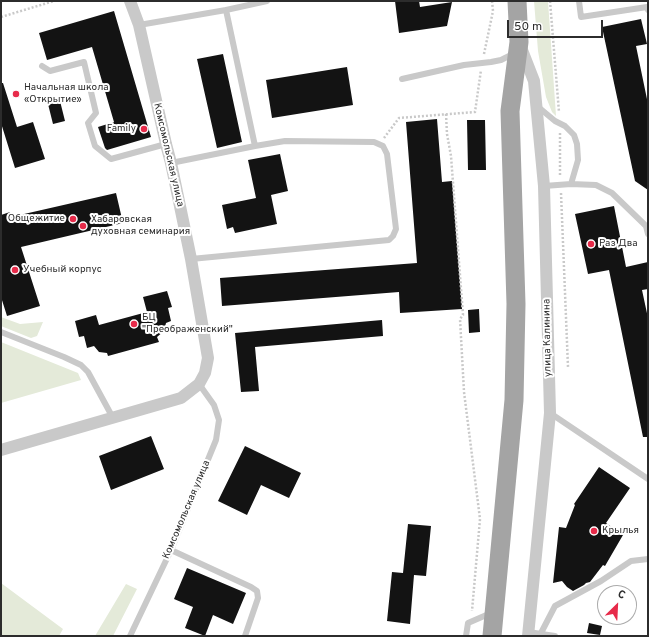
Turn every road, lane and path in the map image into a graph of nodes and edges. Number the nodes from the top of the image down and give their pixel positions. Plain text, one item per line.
1 (54, 1) edge
2 (130, 1) edge
3 (267, 1) edge
4 (492, 1) edge
5 (517, 1) edge
6 (579, 1) edge
7 (648, 8) edge
8 (226, 10) junction
9 (1, 17) edge
10 (139, 25) junction
11 (519, 47) junction
12 (483, 63) junction
13 (42, 66) dead end
14 (402, 79) dead end
15 (537, 106) junction
16 (446, 114) junction
17 (166, 144) junction
18 (379, 144) junction
19 (255, 146) junction
20 (171, 163) junction
21 (571, 184) junction
22 (544, 186) junction
23 (648, 234) edge
24 (191, 259) junction
25 (1, 332) edge
26 (199, 384) junction
27 (550, 413) junction
28 (113, 418) junction
29 (1, 450) edge
30 (648, 478) edge
31 (171, 550) junction
32 (648, 559) edge
33 (494, 611) junction
34 (471, 622) junction
35 (542, 633) junction
36 (528, 634) edge
37 (130, 636) edge
38 (245, 636) edge
39 (466, 636) edge
40 (492, 636) edge
41 (555, 636) edge

1 - 9 path
2 - 10 street, Комсомольская улица
3 - 8 lane
4 - 12 path
5 - 11 main road, улица Калинина
6 - 7 lane
8 - 10 lane
8 - 19 lane
10 - 17 street, Комсомольская улица
11 - 12 lane
11 - 15 street, улица Калинина
11 - 33 main road, улица Калинина
12 - 14 lane
12 - 16 path
13 - 17 lane
15 - 21 lane
15 - 22 street, улица Калинина
16 - 18 path
16 - 34 path
17 - 20 street, Комсомольская улица
18 - 19 lane
18 - 24 lane
19 - 20 lane
20 - 24 street, Комсомольская улица
21 - 22 lane
21 - 23 lane
22 - 27 street, улица Калинина
24 - 26 street, Комсомольская улица
25 - 28 lane
26 - 28 street
26 - 31 lane, Комсомольская улица
27 - 30 lane
27 - 36 street, улица Калинина
28 - 29 street
31 - 37 lane, Комсомольская улица
31 - 38 lane
32 - 35 lane
33 - 34 lane
33 - 40 main road, улица Калинина
34 - 39 lane
35 - 36 lane
35 - 41 lane

